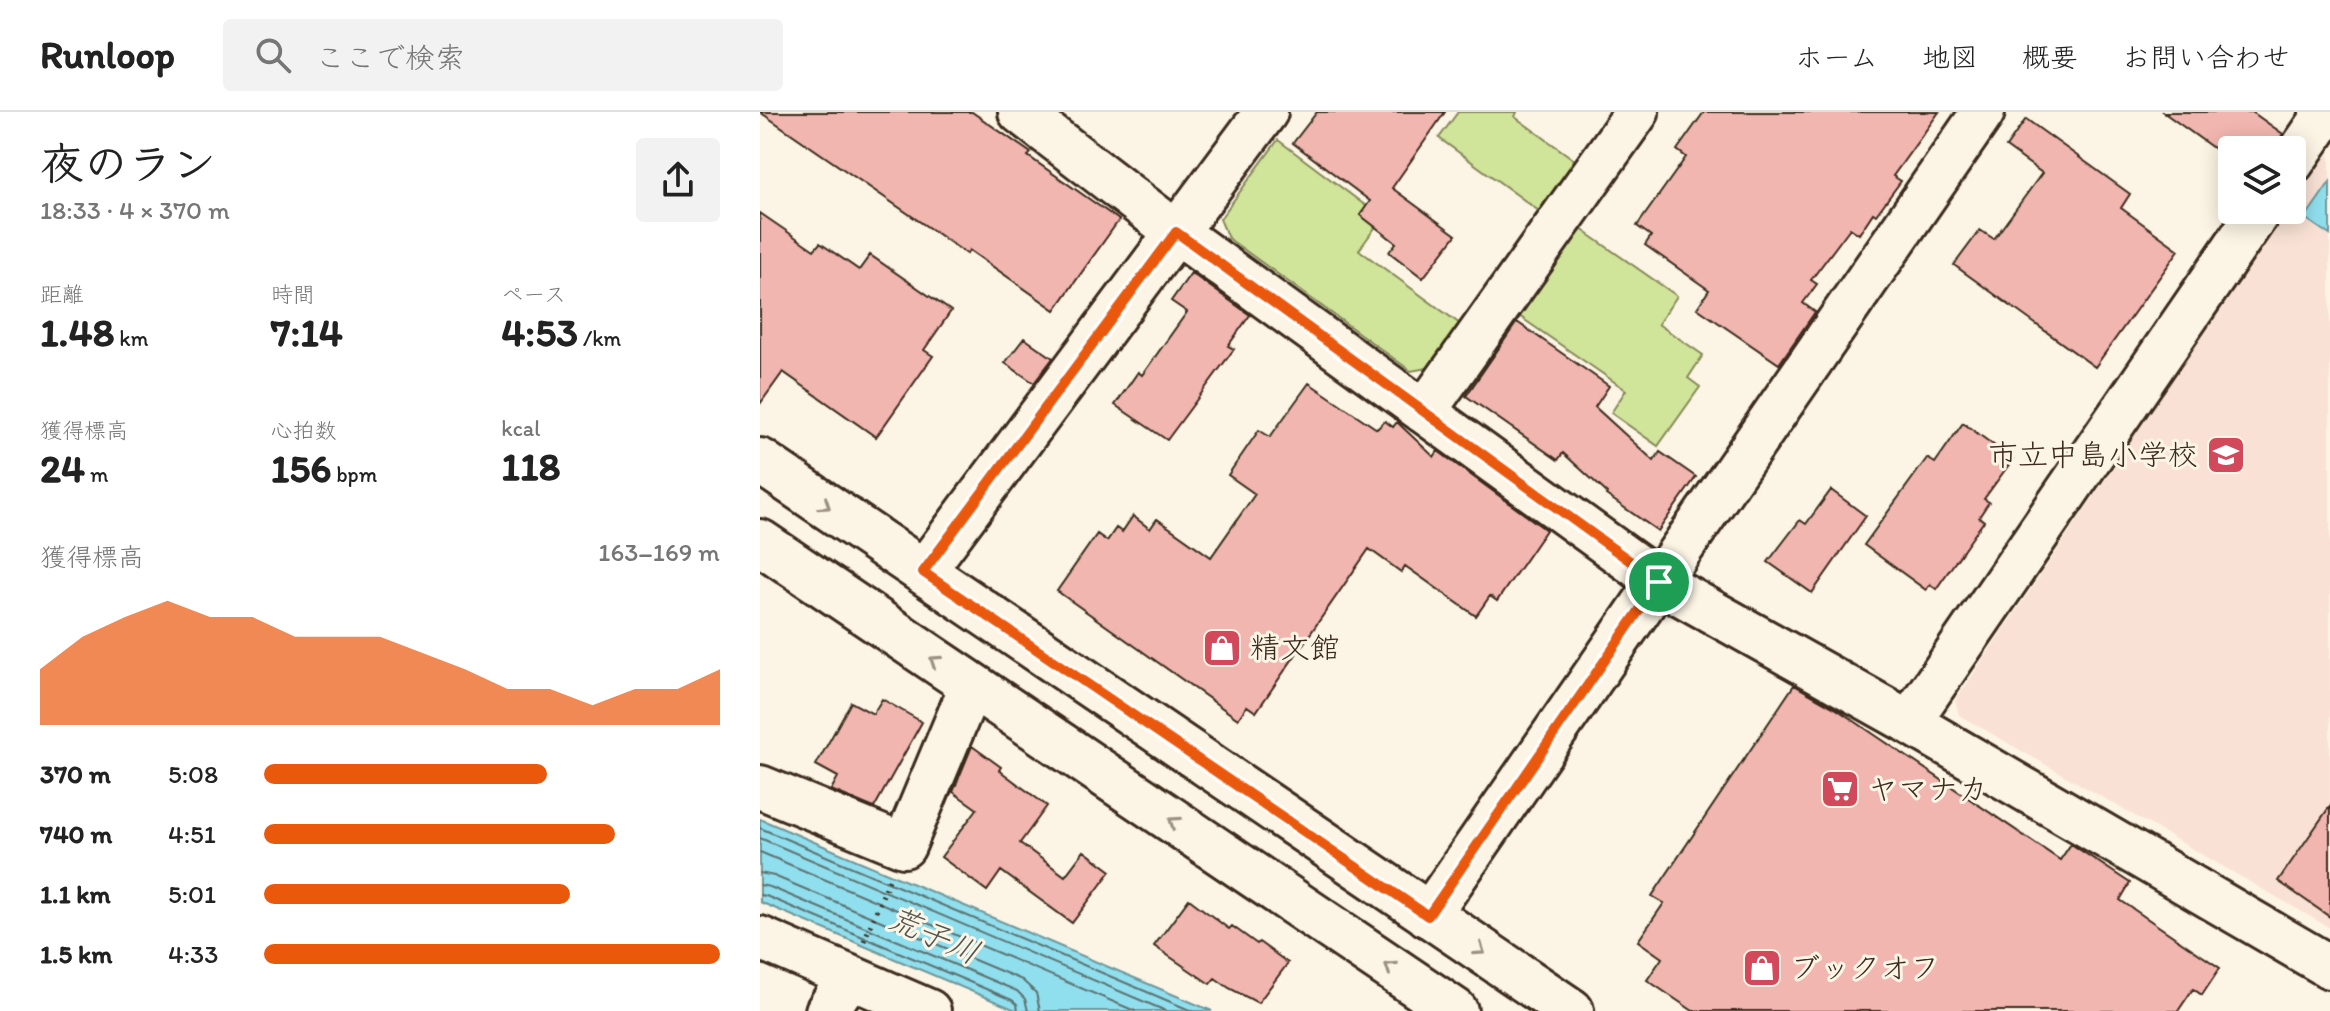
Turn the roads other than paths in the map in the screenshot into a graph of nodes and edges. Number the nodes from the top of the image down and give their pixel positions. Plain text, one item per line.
1 (1020, 112) edge
2 (1266, 112) edge
3 (1637, 112) edge
4 (1983, 112) edge
5 (2326, 114) edge
6 (2306, 143) edge
7 (2250, 224) edge
8 (1176, 232) junction
9 (1424, 412) junction
10 (760, 461) edge
11 (760, 542) edge
12 (923, 572) junction
13 (1659, 582) junction
14 (971, 686) junction
15 (1909, 722) junction
16 (760, 787) edge
17 (1428, 916) junction
18 (760, 938) edge
19 (856, 962) junction
20 (2330, 967) edge
21 (827, 1011) edge
22 (929, 1011) edge
23 (1455, 1011) edge
24 (1571, 1011) edge

1 - 8 street
2 - 8 street
3 - 9 street
4 - 13 street
5 - 6 street
7 - 15 street
8 - 9 street
8 - 12 street
9 - 13 street
10 -> 12 street
14 -> 11 street
12 - 17 street
13 - 15 street
13 - 17 street
14 - 16 street
23 -> 14 street
15 - 20 street
17 -> 24 street
18 - 19 street
19 - 21 street
19 - 22 street

